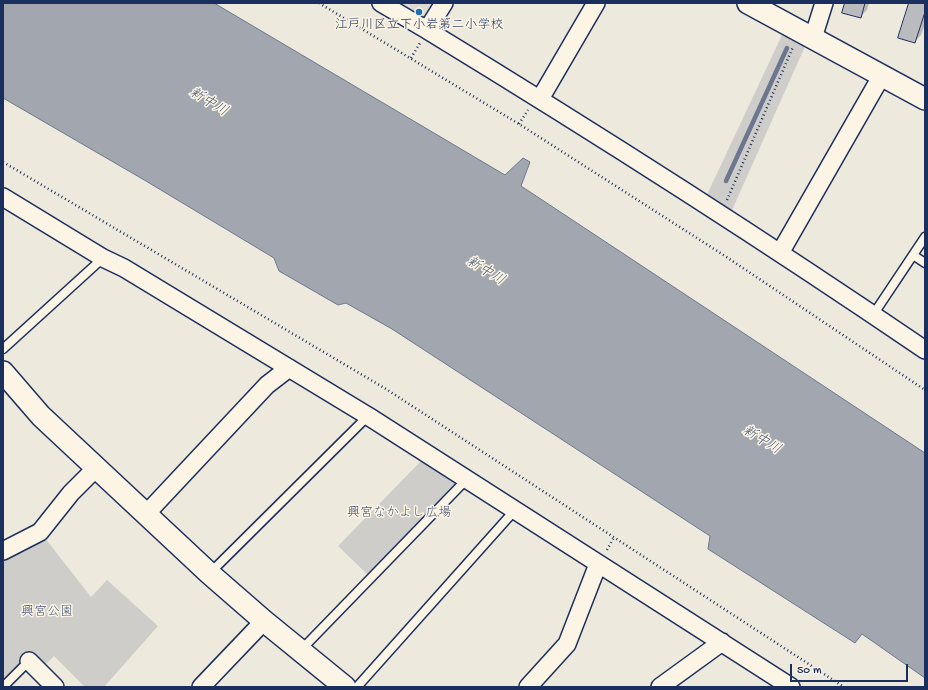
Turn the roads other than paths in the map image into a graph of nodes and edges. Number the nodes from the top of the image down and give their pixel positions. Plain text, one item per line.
1 (381, 3) edge
2 (444, 3) edge
3 (596, 3) edge
4 (748, 3) edge
5 (824, 3) edge
6 (806, 35) junction
7 (424, 36) junction
8 (882, 75) junction
9 (925, 99) edge
10 (535, 104) junction
11 (3, 197) edge
12 (925, 237) edge
13 (780, 253) junction
14 (913, 255) junction
15 (103, 258) junction
16 (925, 263) edge
17 (873, 314) junction
18 (3, 349) edge
19 (925, 350) edge
20 (289, 368) junction
21 (3, 372) edge
22 (368, 416) junction
23 (96, 468) junction
24 (466, 480) junction
25 (515, 510) junction
26 (146, 514) junction
27 (3, 551) edge
28 (598, 564) junction
29 (210, 574) junction
30 (264, 621) junction
31 (722, 642) junction
32 (301, 650) junction
33 (29, 661) joint
34 (3, 687) edge
35 (55, 687) edge
36 (201, 687) edge
37 (345, 687) edge
38 (357, 687) edge
39 (528, 687) edge
40 (660, 687) edge
41 (791, 687) edge

1 - 7 street
2 - 7 street
3 - 10 street
4 - 6 street
5 - 6 street
6 - 8 street
7 - 10 street
8 - 9 street
8 - 13 street
10 - 13 street
11 - 15 street
12 - 14 lane
13 - 17 street
14 - 16 lane
14 - 17 lane
15 - 18 lane
15 - 20 street
17 - 19 street
20 - 22 street
20 - 26 street
21 - 23 street
22 - 24 street
22 - 29 lane
23 - 26 street
23 - 27 street
24 - 25 street
24 - 32 lane
25 - 28 street
25 - 38 lane
26 - 29 street
28 - 31 street
28 - 39 street
29 - 30 street
30 - 32 street
30 - 36 street
31 - 40 street
31 - 41 street
32 - 37 street
33 - 34 lane
33 - 35 street

